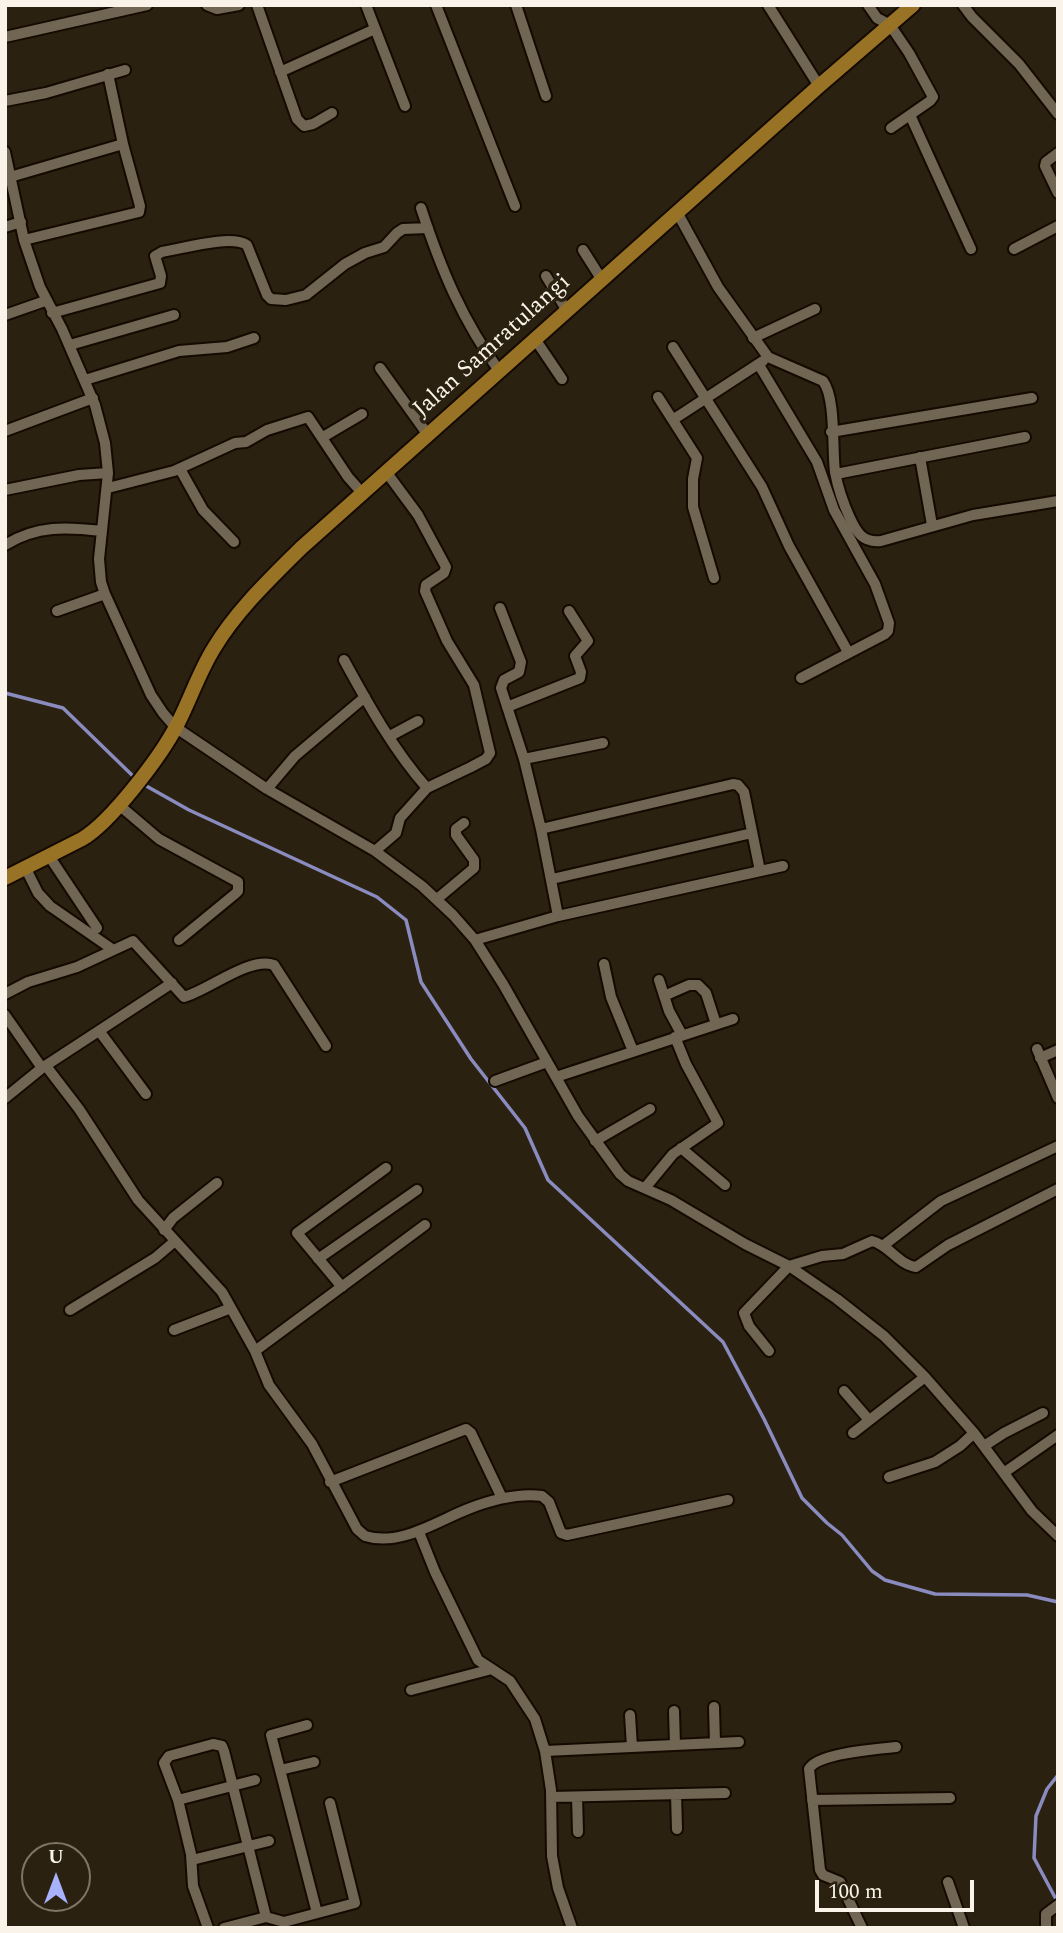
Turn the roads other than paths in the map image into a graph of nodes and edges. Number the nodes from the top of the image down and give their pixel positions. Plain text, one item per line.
1 (146, 5) edge
2 (207, 5) edge
3 (239, 5) edge
4 (257, 5) edge
5 (366, 5) edge
6 (436, 5) edge
7 (516, 5) edge
8 (768, 5) edge
9 (868, 5) edge
10 (913, 5) edge
11 (963, 5) edge
12 (890, 26) junction
13 (375, 29) junction
14 (5, 37) edge
15 (125, 70) dead end
16 (281, 72) junction
17 (108, 74) junction
18 (818, 86) junction
19 (546, 96) dead end
20 (5, 101) edge
21 (405, 106) dead end
22 (332, 113) dead end
23 (1058, 114) edge
24 (910, 115) junction
25 (891, 128) dead end
26 (123, 144) junction
27 (5, 152) edge
28 (1058, 153) edge
29 (10, 177) junction
30 (1058, 192) edge
31 (515, 206) dead end
32 (421, 208) dead end
33 (677, 212) junction
34 (20, 222) junction
35 (1058, 226) edge
36 (5, 227) edge
37 (428, 228) junction
38 (24, 240) junction
39 (971, 249) dead end
40 (1014, 249) dead end
41 (583, 250) dead end
42 (546, 276) dead end
43 (602, 280) junction
44 (45, 300) junction
45 (815, 309) dead end
46 (567, 312) junction
47 (52, 313) junction
48 (5, 315) edge
49 (174, 315) dead end
50 (254, 338) dead end
51 (753, 338) junction
52 (536, 339) junction
53 (70, 345) junction
54 (673, 346) dead end
55 (764, 361) junction
56 (380, 368) dead end
57 (500, 372) junction
58 (562, 379) dead end
59 (85, 380) junction
60 (659, 397) dead end
61 (93, 398) junction
62 (706, 398) junction
63 (1032, 398) dead end
64 (362, 414) dead end
65 (674, 419) junction
66 (5, 431) edge
67 (831, 432) junction
68 (428, 435) junction
69 (323, 437) junction
70 (1024, 437) dead end
71 (920, 457) junction
72 (180, 469) junction
73 (108, 473) junction
74 (387, 473) junction
75 (835, 474) junction
76 (108, 488) junction
77 (5, 490) edge
78 (363, 494) junction
79 (1058, 501) edge
80 (932, 525) junction
81 (102, 531) junction
82 (233, 541) dead end
83 (6, 544) edge
84 (714, 578) dead end
85 (105, 594) junction
86 (500, 608) dead end
87 (57, 611) dead end
88 (569, 611) dead end
89 (848, 652) junction
90 (344, 660) dead end
91 (801, 678) dead end
92 (365, 697) junction
93 (507, 707) junction
94 (418, 721) dead end
95 (175, 727) junction
96 (390, 736) junction
97 (603, 743) dead end
98 (524, 760) junction
99 (427, 788) junction
100 (267, 789) junction
101 (119, 805) junction
102 (464, 823) dead end
103 (541, 829) junction
104 (752, 833) junction
105 (375, 851) junction
106 (49, 856) junction
107 (783, 866) dead end
108 (25, 867) junction
109 (760, 871) junction
110 (5, 878) edge
111 (552, 879) junction
112 (437, 899) junction
113 (558, 916) junction
114 (97, 928) dead end
115 (179, 940) dead end
116 (475, 940) junction
117 (112, 949) junction
118 (604, 964) dead end
119 (659, 980) dead end
120 (172, 983) junction
121 (5, 995) edge
122 (664, 996) junction
123 (5, 1015) edge
124 (733, 1019) dead end
125 (716, 1024) junction
126 (100, 1032) junction
127 (678, 1037) junction
128 (326, 1046) dead end
129 (1058, 1050) edge
130 (633, 1051) junction
131 (547, 1062) junction
132 (44, 1067) junction
133 (556, 1077) junction
134 (495, 1082) dead end
135 (146, 1094) dead end
136 (1057, 1096) edge
137 (5, 1098) edge
138 (650, 1109) dead end
139 (595, 1141) junction
140 (1058, 1146) edge
141 (681, 1148) junction
142 (386, 1168) dead end
143 (217, 1182) dead end
144 (725, 1185) dead end
145 (645, 1188) junction
146 (1058, 1189) edge
147 (416, 1190) dead end
148 (425, 1225) dead end
149 (164, 1230) junction
150 (175, 1241) junction
151 (884, 1245) junction
152 (318, 1259) junction
153 (789, 1266) junction
154 (342, 1287) junction
155 (231, 1308) junction
156 (70, 1310) dead end
157 (174, 1330) dead end
158 (769, 1350) dead end
159 (255, 1351) junction
160 (925, 1377) junction
161 (844, 1391) dead end
162 (1043, 1413) dead end
163 (869, 1420) junction
164 (853, 1433) dead end
165 (974, 1433) junction
166 (1058, 1435) edge
167 (984, 1447) junction
168 (1005, 1472) junction
169 (889, 1477) dead end
170 (330, 1482) junction
171 (502, 1498) junction
172 (729, 1500) dead end
173 (419, 1532) junction
174 (1058, 1536) edge
175 (492, 1669) junction
176 (411, 1690) dead end
177 (714, 1707) dead end
178 (674, 1711) dead end
179 (630, 1714) dead end
180 (307, 1726) dead end
181 (739, 1742) dead end
182 (715, 1743) junction
183 (675, 1745) junction
184 (632, 1747) junction
185 (896, 1747) dead end
186 (545, 1751) junction
187 (314, 1762) dead end
188 (281, 1770) junction
189 (255, 1780) dead end
190 (232, 1785) junction
191 (725, 1793) dead end
192 (676, 1794) junction
193 (551, 1797) junction
194 (577, 1797) junction
195 (950, 1798) dead end
196 (178, 1800) junction
197 (811, 1800) junction
198 (330, 1803) dead end
199 (677, 1829) dead end
200 (578, 1832) dead end
201 (270, 1841) dead end
202 (247, 1846) junction
203 (192, 1860) junction
204 (948, 1882) dead end
205 (1058, 1905) edge
206 (317, 1913) junction
207 (266, 1917) junction
208 (208, 1928) edge
209 (224, 1928) edge
210 (572, 1928) edge
211 (862, 1928) edge
212 (964, 1928) edge
213 (1046, 1928) edge

1 - 14 street
2 - 3 street
4 - 16 street
5 - 13 street
6 - 31 street
7 - 19 street
8 - 18 street
9 - 12 street
10 - 12 main road, Jalan Samratulangi
11 - 23 street
12 - 18 main road, Jalan Samratulangi
12 - 24 street
13 - 16 street
13 - 21 street
15 - 17 street
16 - 22 street
17 - 20 street
17 - 26 street
18 - 33 main road, Jalan Samratulangi
24 - 25 street
24 - 39 street
26 - 29 street
26 - 38 street
27 - 29 street
28 - 30 street
29 - 34 street
32 - 37 street
33 - 43 main road, Jalan Samratulangi
33 - 51 street
34 - 36 street
34 - 38 street
35 - 40 street
37 - 47 street
37 - 57 street
38 - 44 street
41 - 43 street
42 - 46 street
43 - 46 main road, Jalan Samratulangi
44 - 47 street
44 - 48 street
45 - 51 street
46 - 52 main road, Jalan Samratulangi
47 - 53 street
49 - 53 street
50 - 59 street
51 - 55 street
52 - 57 main road, Jalan Samratulangi
52 - 58 street
53 - 59 street
54 - 62 street
55 - 62 street
55 - 67 street
55 - 89 street
56 - 68 street
57 - 68 main road, Jalan Samratulangi
59 - 61 street
60 - 65 street
61 - 66 street
61 - 73 street
62 - 65 street
62 - 89 street
63 - 67 street
64 - 69 street
65 - 84 street
67 - 75 street
68 - 74 main road, Jalan Samratulangi
69 - 72 street
69 - 78 street
70 - 71 street
71 - 75 street
71 - 80 street
72 - 76 street
72 - 82 street
73 - 76 street
73 - 77 street
74 - 78 main road, Jalan Samratulangi
74 - 99 street
75 - 80 street
76 - 81 street
78 - 95 main road, Jalan Samratulangi
79 - 80 street
81 - 83 street
81 - 85 street
85 - 87 street
85 - 95 street
86 - 93 street
88 - 93 street
89 - 91 street
90 - 92 street
92 - 96 street
92 - 100 street
93 - 98 street
94 - 96 street
95 - 100 street
95 - 101 main road, Jalan Samratulangi
96 - 99 street
97 - 98 street
98 - 103 street
99 - 105 street
100 - 105 street
101 - 106 main road, Jalan Samratulangi
101 - 115 street
102 - 112 street
103 - 104 street
103 - 111 street
104 - 109 street
104 - 111 street
105 - 112 street
106 - 108 main road, Jalan Samratulangi
106 - 114 street
107 - 109 street
108 - 110 main road, Jalan Samratulangi
108 - 117 street
109 - 113 street
111 - 113 street
112 - 116 street
113 - 116 street
116 - 131 street
117 - 120 street
117 - 121 street
118 - 130 street
119 - 122 street
120 - 126 street
120 - 128 street
122 - 125 street
122 - 127 street
123 - 132 street
124 - 125 street
125 - 127 street
126 - 132 street
126 - 135 street
127 - 130 street
127 - 141 street
129 - 136 street
130 - 133 street
131 - 133 street
131 - 134 street
132 - 137 street
132 - 149 street
133 - 139 street
138 - 139 street
139 - 145 street
140 - 151 street
141 - 144 street
141 - 145 street
142 - 152 street
143 - 149 street
145 - 153 street
146 - 151 street
147 - 152 street
148 - 154 street
149 - 150 street
150 - 155 street
150 - 156 street
151 - 153 street
152 - 154 street
153 - 158 street
153 - 160 street
154 - 159 street
155 - 157 street
155 - 159 street
159 - 170 street
160 - 163 street
160 - 165 street
161 - 163 street
162 - 167 street
163 - 164 street
165 - 167 street
165 - 169 street
166 - 168 street
167 - 168 street
168 - 174 street
170 - 171 street
170 - 173 street
171 - 172 street
171 - 173 street
173 - 175 street
175 - 176 street
175 - 186 street
177 - 182 street
178 - 183 street
179 - 184 street
180 - 188 street
181 - 182 street
182 - 183 street
183 - 184 street
184 - 186 street
185 - 197 street
186 - 193 street
187 - 188 street
188 - 206 street
189 - 190 street
190 - 196 street
190 - 196 street
190 - 202 street
191 - 192 street
192 - 194 street
192 - 199 street
193 - 194 street
193 - 210 street
194 - 200 street
195 - 197 street
196 - 203 street
197 - 211 street
198 - 206 street
201 - 202 street
202 - 203 street
202 - 207 street
203 - 208 street
204 - 212 street
205 - 213 street
206 - 207 street
207 - 209 street

